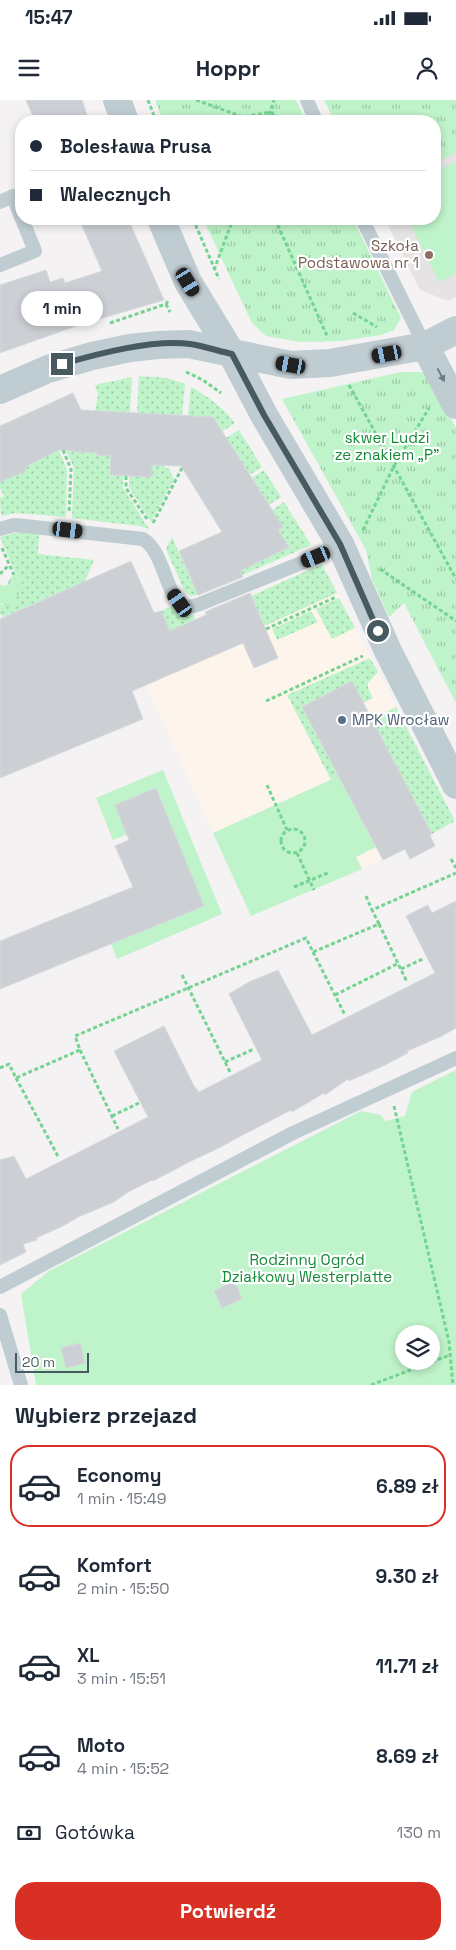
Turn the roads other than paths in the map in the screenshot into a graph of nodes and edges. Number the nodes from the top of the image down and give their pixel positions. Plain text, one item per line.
1 (117, 100) edge
2 (307, 100) edge
3 (123, 115) edge
4 (313, 115) edge
5 (15, 201) edge
6 (0, 202) edge
7 (25, 225) edge
8 (164, 225) edge
9 (365, 225) edge
10 (0, 265) edge
11 (456, 330) edge
12 (425, 346) junction
13 (232, 354) junction
14 (0, 390) edge
15 (451, 395) edge
16 (0, 529) edge
17 (351, 538) junction
18 (456, 785) edge
19 (456, 1058) edge
20 (0, 1287) edge
21 (0, 1315) edge
22 (21, 1385) edge

1 - 3 street
2 - 4 lane
5 - 6 lane
7 - 10 lane
8 - 13 street
9 - 12 lane
11 - 12 street
12 - 13 street
12 -> 15 street
13 - 14 street
13 - 17 street
16 - 17 lane
17 - 18 street
19 - 20 lane
21 - 22 lane

